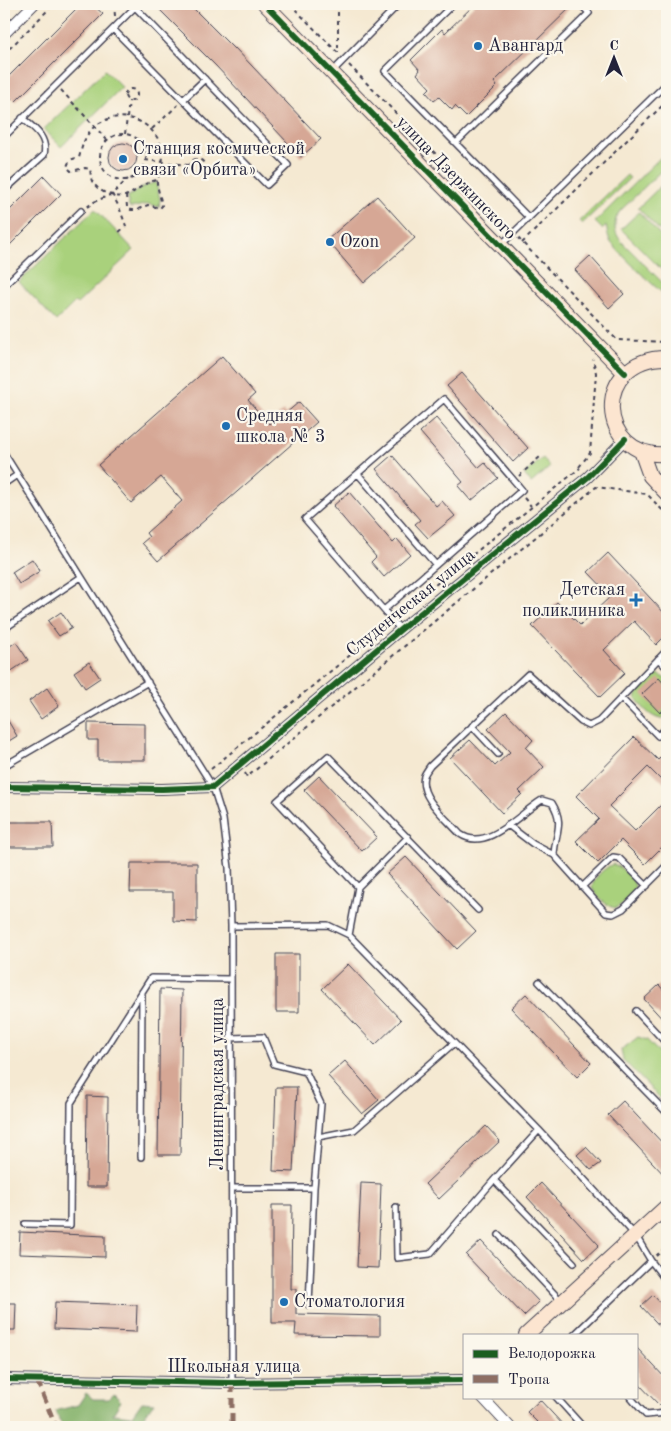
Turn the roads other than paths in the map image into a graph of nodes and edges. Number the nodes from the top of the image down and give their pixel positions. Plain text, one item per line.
1 (34, 4) edge
2 (265, 4) edge
3 (399, 4) edge
4 (453, 4) edge
5 (580, 4) edge
6 (113, 29) junction
7 (4, 34) edge
8 (332, 72) junction
9 (205, 80) junction
10 (667, 83) edge
11 (183, 100) junction
12 (22, 118) junction
13 (4, 136) edge
14 (456, 143) junction
15 (4, 191) edge
16 (81, 211) road end
17 (529, 218) junction
18 (500, 246) junction
19 (4, 286) edge
20 (667, 358) edge
21 (625, 373) junction
22 (625, 439) junction
23 (641, 451) junction
24 (4, 453) edge
25 (667, 454) edge
26 (358, 474) junction
27 (18, 475) junction
28 (4, 484) edge
29 (667, 494) edge
30 (436, 565) junction
31 (81, 577) junction
32 (384, 610) junction
33 (4, 629) edge
34 (400, 630) junction
35 (667, 650) edge
36 (658, 659) junction
37 (667, 668) edge
38 (148, 682) junction
39 (621, 698) junction
40 (472, 726) junction
41 (667, 727) edge
42 (498, 754) dead end
43 (4, 766) edge
44 (4, 787) edge
45 (213, 787) junction
46 (508, 825) junction
47 (408, 837) junction
48 (554, 855) junction
49 (667, 865) edge
50 (647, 886) junction
51 (358, 887) junction
52 (582, 887) junction
53 (478, 910) dead end
54 (231, 926) junction
55 (349, 935) junction
56 (231, 979) junction
57 (539, 982) dead end
58 (142, 992) junction
59 (636, 1011) dead end
60 (230, 1038) junction
61 (454, 1043) junction
62 (667, 1044) edge
63 (667, 1113) edge
64 (539, 1130) junction
65 (318, 1137) junction
66 (141, 1157) dead end
67 (494, 1180) junction
68 (232, 1188) junction
69 (314, 1188) junction
70 (667, 1206) edge
71 (396, 1207) dead end
72 (25, 1224) dead end
73 (499, 1235) dead end
74 (636, 1236) junction
75 (651, 1261) junction
76 (574, 1263) dead end
77 (667, 1282) edge
78 (562, 1302) junction
79 (309, 1305) dead end
80 (527, 1334) edge
81 (575, 1334) edge
82 (4, 1379) edge
83 (463, 1380) edge
84 (232, 1383) junction
85 (483, 1398) edge
86 (557, 1398) edge
87 (631, 1398) edge
88 (667, 1413) edge
89 (510, 1427) edge
90 (583, 1427) edge

1 - 7 street
2 - 8 street, улица Дзержинского
3 - 8 lane
4 - 14 lane
5 - 14 lane
6 - 9 lane
6 - 11 lane
6 - 12 lane
8 - 18 street, улица Дзержинского
9 - 11 lane
9 - 11 lane
10 - 17 lane
12 - 13 lane
12 - 15 lane
14 - 17 lane
16 - 19 lane
17 - 18 lane
18 - 21 street, улица Дзержинского
20 - 21 street
21 - 22 street
22 - 23 street
22 - 34 street, Студенческая улица
23 - 25 street
23 - 29 street
24 - 27 lane, Ленинградская улица
26 - 30 lane
26 - 30 lane
26 - 32 lane
27 - 28 lane
27 - 31 lane, Ленинградская улица
30 - 32 lane
31 - 33 lane
31 - 38 lane, Ленинградская улица
32 - 34 lane
34 - 45 street, Студенческая улица
35 - 36 lane
36 - 37 lane
36 - 39 lane
38 - 43 lane
38 - 45 lane, Ленинградская улица
39 - 40 lane
39 - 41 lane
40 - 42 lane
40 - 46 lane
44 - 45 street
45 - 54 lane, Ленинградская улица
46 - 48 lane
46 - 48 lane
47 - 51 lane
47 - 51 lane
47 - 53 lane
48 - 52 lane
49 - 50 lane
50 - 52 lane
50 - 52 lane
51 - 55 lane
54 - 55 lane
54 - 56 lane, Ленинградская улица
55 - 61 lane
56 - 58 lane
56 - 60 lane, Ленинградская улица
57 - 63 lane
58 - 66 lane
58 - 72 lane
59 - 62 lane
60 - 65 lane
60 - 68 lane, Ленинградская улица
61 - 64 lane
61 - 65 lane
64 - 67 lane
64 - 74 lane
65 - 69 lane
67 - 71 lane
67 - 76 lane
68 - 69 lane
68 - 84 lane, Ленинградская улица
69 - 79 lane
70 - 74 street
73 - 78 lane
74 - 75 lane
74 - 78 street
75 - 77 lane
75 - 81 lane
78 - 80 street
82 - 84 street, Школьная улица
83 - 84 street, Школьная улица
85 - 89 street
86 - 90 lane
87 - 88 lane

